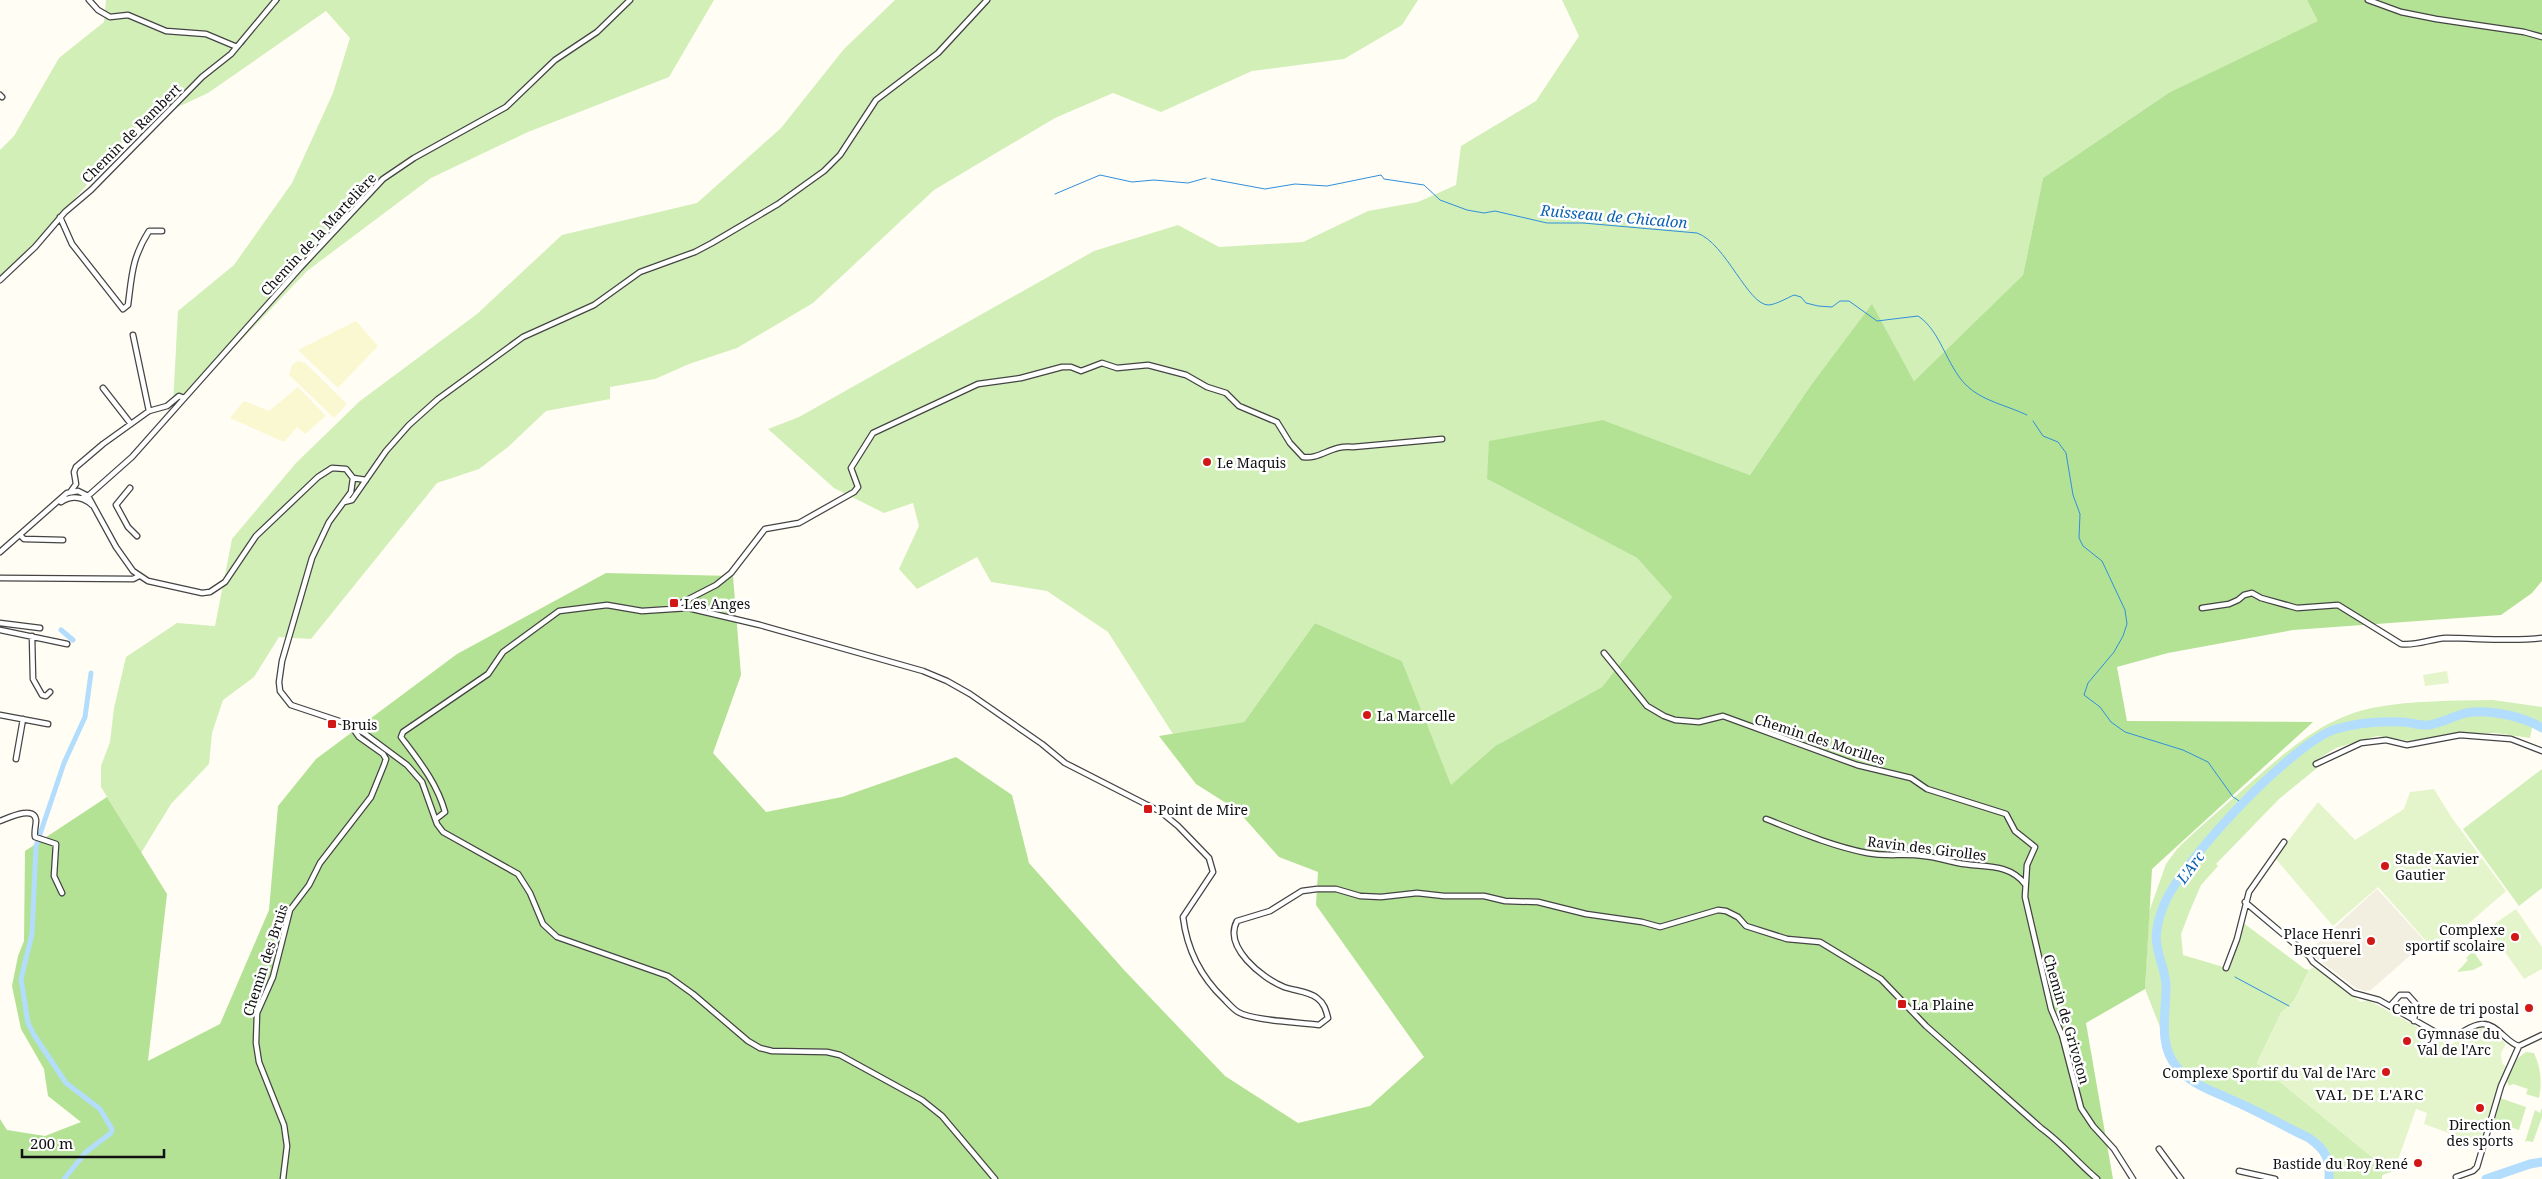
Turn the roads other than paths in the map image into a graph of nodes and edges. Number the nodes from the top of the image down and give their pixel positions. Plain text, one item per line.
1 (89, 0) edge
2 (276, 0) edge
3 (630, 0) edge
4 (987, 0) edge
5 (2368, 0) edge
6 (2542, 37) edge
7 (237, 47) junction
8 (60, 217) junction
9 (53, 225) junction
10 (64, 228) junction
11 (162, 231) dead end
12 (0, 280) edge
13 (133, 335) dead end
14 (103, 388) dead end
15 (183, 398) junction
16 (149, 411) junction
17 (131, 424) junction
18 (1442, 439) dead end
19 (353, 478) junction
20 (366, 480) junction
21 (130, 488) dead end
22 (71, 491) junction
23 (88, 496) junction
24 (82, 498) junction
25 (344, 502) junction
26 (56, 504) junction
27 (93, 506) junction
28 (20, 535) junction
29 (137, 536) dead end
30 (63, 540) dead end
31 (0, 552) edge
32 (139, 576) junction
33 (0, 578) edge
34 (678, 608) junction
35 (2202, 608) dead end
36 (0, 622) edge
37 (40, 628) dead end
38 (0, 630) edge
39 (32, 636) junction
40 (2542, 638) edge
41 (67, 644) dead end
42 (1604, 653) dead end
43 (50, 692) dead end
44 (0, 715) edge
45 (23, 719) junction
46 (48, 724) dead end
47 (351, 726) junction
48 (2542, 751) edge
49 (16, 759) dead end
50 (2316, 764) dead end
51 (436, 819) junction
52 (1766, 819) dead end
53 (0, 821) edge
54 (2284, 842) dead end
55 (2034, 850) joint
56 (2025, 884) junction
57 (62, 893) dead end
58 (2245, 902) junction
59 (2226, 968) dead end
60 (2390, 1006) junction
61 (2415, 1022) junction
62 (2542, 1035) edge
63 (2519, 1046) junction
64 (2159, 1149) dead end
65 (2239, 1171) dead end
66 (2456, 1177) dead end
67 (283, 1179) edge
68 (995, 1179) edge
69 (2097, 1179) edge
70 (2133, 1179) edge
71 (2181, 1179) edge
72 (2275, 1179) edge

1 - 7 street
2 - 7 street, Chemin de Rambert
3 - 15 street, Chemin de la Martelière
4 - 20 street
5 - 6 street
7 - 8 street, Chemin de Rambert
8 - 9 street, Chemin de Rambert
8 - 10 street
9 - 10 street
9 - 12 street, Chemin de Rambert
10 - 11 street
13 - 16 street
14 - 17 street
15 - 16 street
15 - 23 street, Chemin de la Martelière
16 - 17 street
17 - 22 street
18 - 34 street
19 - 20 street
19 - 25 street
19 - 32 street
20 - 25 street
21 - 29 street
22 - 23 street
22 - 26 street
23 - 24 street
23 - 27 street
24 - 26 street
24 - 27 street
25 - 47 street
26 - 28 street
27 - 32 street
28 - 30 street
28 - 31 street
32 - 33 street
34 - 51 street
34 - 69 street
35 - 40 street
36 - 37 street
38 - 39 street
39 - 41 street
39 - 43 street
42 - 55 street, Chemin des Morilles
44 - 45 street
45 - 46 street
45 - 49 street
47 - 51 street
47 - 67 street, Chemin des Bruis
48 - 50 street
51 - 68 street
52 - 56 street, Ravin des Girolles
53 - 57 street
54 - 58 street
55 - 56 street, Chemin de Grivoton
56 - 70 street, Chemin de Grivoton
58 - 59 street
58 - 60 street
60 - 61 street
60 - 61 street
61 - 63 street
62 - 63 street
63 - 66 street
64 - 71 street
65 - 72 street

